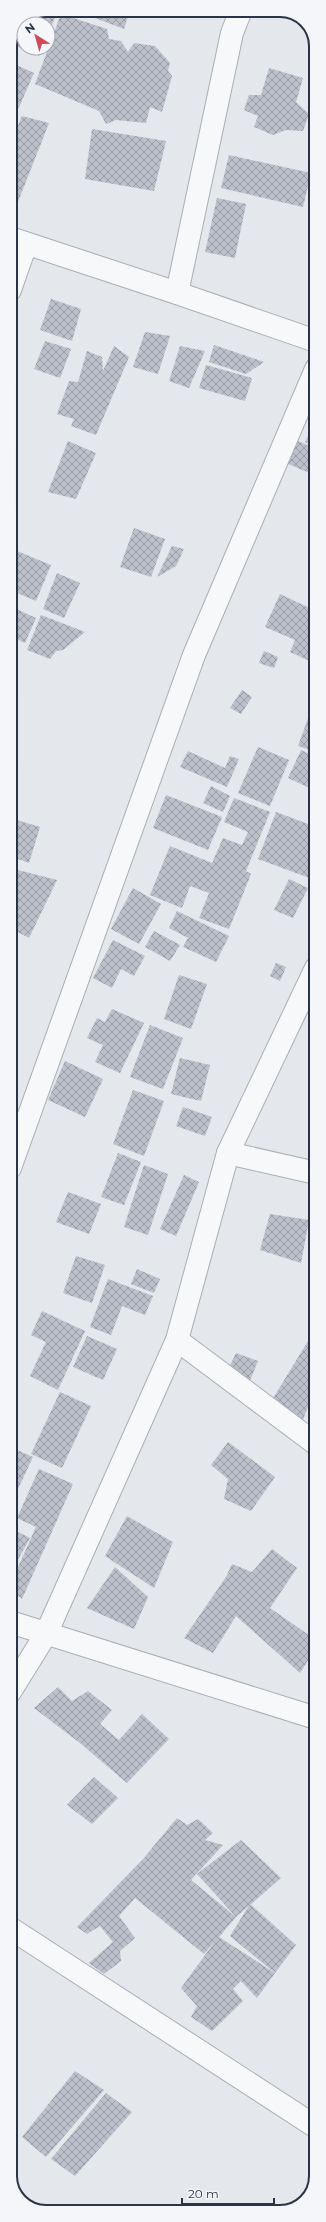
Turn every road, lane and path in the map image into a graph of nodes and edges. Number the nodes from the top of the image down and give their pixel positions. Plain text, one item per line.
1 (238, 17) edge
2 (18, 241) edge
3 (177, 293) junction
4 (309, 339) edge
5 (309, 385) edge
6 (309, 983) edge
7 (17, 1148) edge
8 (228, 1153) junction
9 (309, 1170) edge
10 (177, 1340) junction
11 (309, 1439) edge
12 (17, 1624) edge
13 (46, 1634) junction
14 (17, 1681) edge
15 (309, 1716) edge
16 (17, 1933) edge
17 (309, 2122) edge

1 - 3 street
2 - 3 street
3 - 4 street
5 - 7 street
6 - 8 street
8 - 9 street
8 - 10 street
10 - 11 street
10 - 13 street
12 - 13 street
13 - 14 street
13 - 15 street
16 - 17 street

